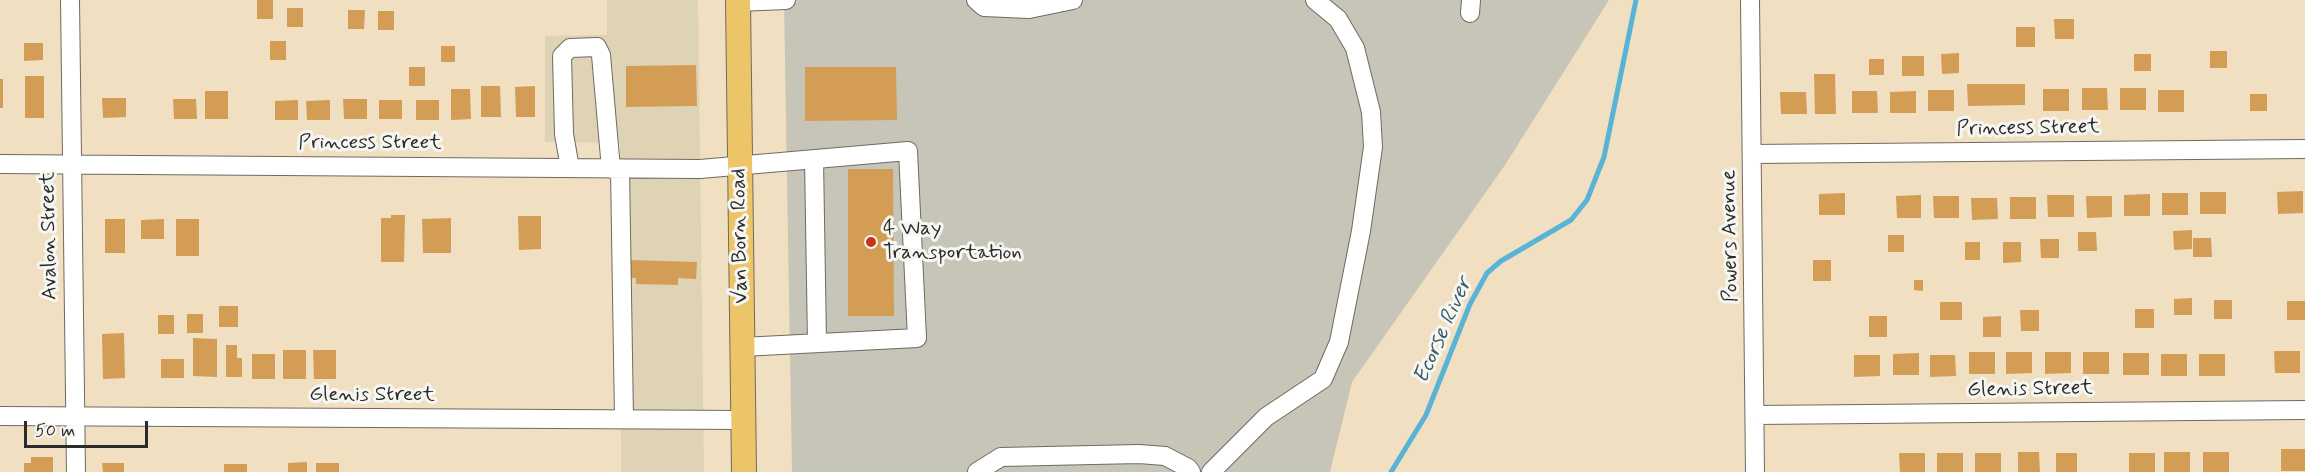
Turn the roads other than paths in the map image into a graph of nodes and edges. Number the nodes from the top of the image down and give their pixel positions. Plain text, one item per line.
1 (70, 0) edge
2 (786, 0) edge
3 (976, 0) edge
4 (1073, 0) edge
5 (1315, 0) edge
6 (1750, 0) edge
7 (738, 1) edge
8 (2305, 149) edge
9 (1752, 154) junction
10 (814, 159) junction
11 (0, 164) edge
12 (72, 164) junction
13 (740, 165) junction
14 (570, 168) junction
15 (616, 169) junction
16 (817, 343) junction
17 (742, 347) junction
18 (2305, 410) edge
19 (1755, 415) junction
20 (0, 416) edge
21 (75, 417) junction
22 (624, 419) junction
23 (744, 420) junction
24 (76, 472) edge
25 (744, 472) edge
26 (977, 472) edge
27 (1191, 472) edge
28 (1211, 472) edge
29 (1755, 472) edge

1 - 12 street, Avalon Street
2 - 7 street
3 - 4 street
5 - 28 street
6 - 9 street, Powers Avenue
7 - 13 main road, Van Born Road
8 - 9 street, Princess Street
9 - 19 street, Powers Avenue
10 - 13 street, Princess Street
10 - 16 street
10 - 16 street, Princess Street
11 - 12 street, Princess Street
12 - 14 street, Princess Street
12 - 21 street, Avalon Street
13 - 15 street, Princess Street
13 - 17 main road, Van Born Road
14 - 15 street, Princess Street
14 - 15 street
15 - 22 street
16 - 17 street
17 - 23 main road, Van Born Road
18 - 19 street, Glenis Street
19 - 29 street, Powers Avenue
20 - 21 street, Glenis Street
21 - 22 street, Glenis Street
21 - 24 street, Avalon Street
22 - 23 street, Glenis Street
23 - 25 main road, Van Born Road
26 - 27 street

